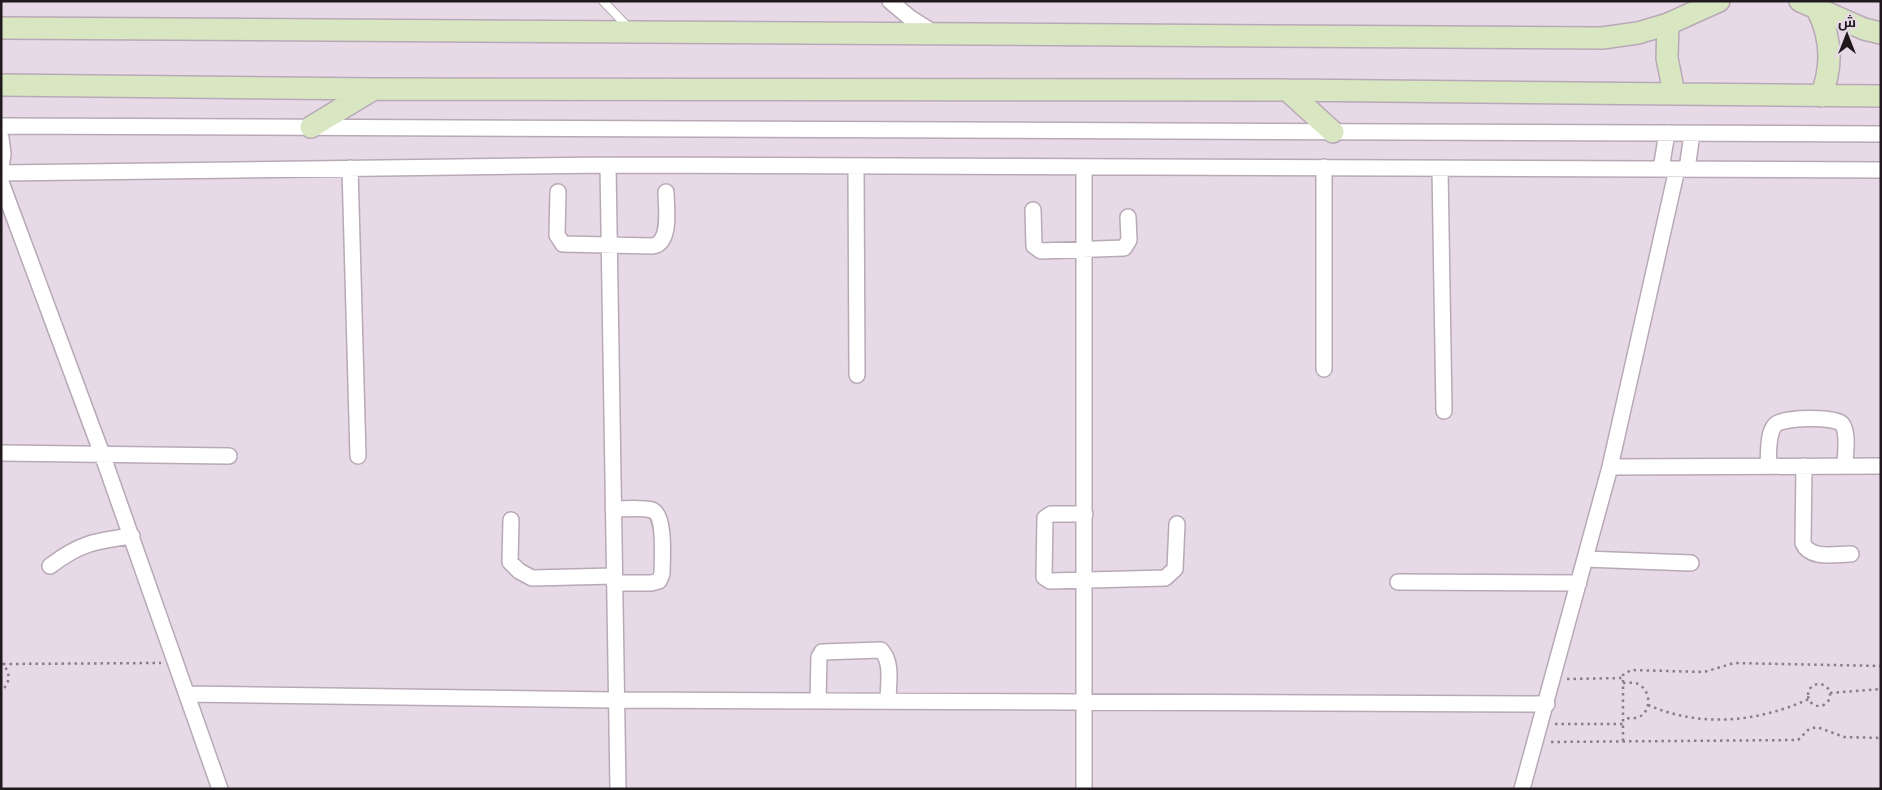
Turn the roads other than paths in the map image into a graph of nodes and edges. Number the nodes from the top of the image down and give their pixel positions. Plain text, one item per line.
1 (603, 1) edge
2 (890, 1) edge
3 (1711, 3) edge
4 (1808, 5) edge
5 (1668, 24) junction
6 (1, 28) edge
7 (632, 31) junction
8 (1881, 32) edge
9 (934, 33) junction
10 (1, 85) edge
11 (374, 90) junction
12 (1287, 90) junction
13 (1674, 93) junction
14 (1820, 96) junction
15 (1881, 96) edge
16 (1, 126) edge
17 (311, 127) junction
18 (1333, 132) junction
19 (1667, 133) junction
20 (1692, 134) junction
21 (1881, 134) edge
22 (1, 138) edge
23 (608, 165) junction
24 (856, 166) junction
25 (1, 167) edge
26 (1084, 167) junction
27 (350, 168) junction
28 (1324, 168) junction
29 (1440, 168) junction
30 (1661, 169) junction
31 (1682, 169) junction
32 (1881, 170) edge
33 (1, 173) edge
34 (1, 182) edge
35 (558, 192) dead end
36 (666, 192) dead end
37 (1033, 210) dead end
38 (1128, 217) dead end
39 (609, 245) junction
40 (1084, 250) junction
41 (1324, 369) dead end
42 (857, 375) dead end
43 (1444, 411) dead end
44 (1, 453) edge
45 (102, 454) junction
46 (229, 456) dead end
47 (358, 456) dead end
48 (1768, 466) junction
49 (1804, 466) junction
50 (1845, 466) junction
51 (1881, 466) edge
52 (1610, 467) junction
53 (613, 509) junction
54 (1085, 514) junction
55 (511, 520) dead end
56 (1177, 524) dead end
57 (132, 536) junction
58 (1851, 554) dead end
59 (1585, 560) junction
60 (1691, 563) dead end
61 (50, 566) dead end
62 (614, 580) junction
63 (1085, 580) junction
64 (1398, 582) dead end
65 (1579, 583) junction
66 (187, 694) junction
67 (615, 700) junction
68 (818, 701) junction
69 (888, 701) junction
70 (1086, 702) junction
71 (1547, 704) junction
72 (220, 789) edge
73 (618, 789) edge
74 (1084, 789) edge
75 (1522, 789) edge

1 - 7 lane
2 - 9 street
3 - 5 street
4 - 8 street
4 - 14 street
5 - 9 street
5 - 13 street
6 - 7 street
7 - 9 street
10 - 11 street
11 - 12 street
11 - 17 street
12 - 13 street
12 - 18 street
13 - 14 street
14 - 15 street
16 - 17 street
17 - 18 street
18 - 19 street
19 - 20 street
19 - 30 street
20 - 21 street
20 - 31 street
22 - 25 street
23 - 24 street
23 - 27 street
23 - 39 street
24 - 26 street
24 - 42 street
26 - 28 street
26 - 40 street
27 - 33 street
27 - 47 street
28 - 29 street
28 - 41 street
29 - 30 street
29 - 43 street
30 - 31 street
31 - 32 street
31 - 52 street
34 - 45 street
35 - 39 street
36 - 39 street
37 - 40 street
38 - 40 street
39 - 53 street
40 - 54 street
44 - 45 street
45 - 46 street
45 - 57 street
48 - 49 street
48 - 50 street
48 - 52 street
49 - 50 street
49 - 58 street
50 - 51 street
52 - 59 street
53 - 62 street
53 - 62 street
54 - 63 street
54 - 63 street
55 - 62 street
56 - 63 street
57 - 61 street
57 - 66 street
59 - 60 street
59 - 65 street
62 - 67 street
63 - 70 street
64 - 65 street
65 - 71 street
66 - 67 street
66 - 72 street
67 - 68 street
67 - 73 street
68 - 69 street
68 - 69 street
69 - 70 street
70 - 71 street
70 - 74 street
71 - 75 street

